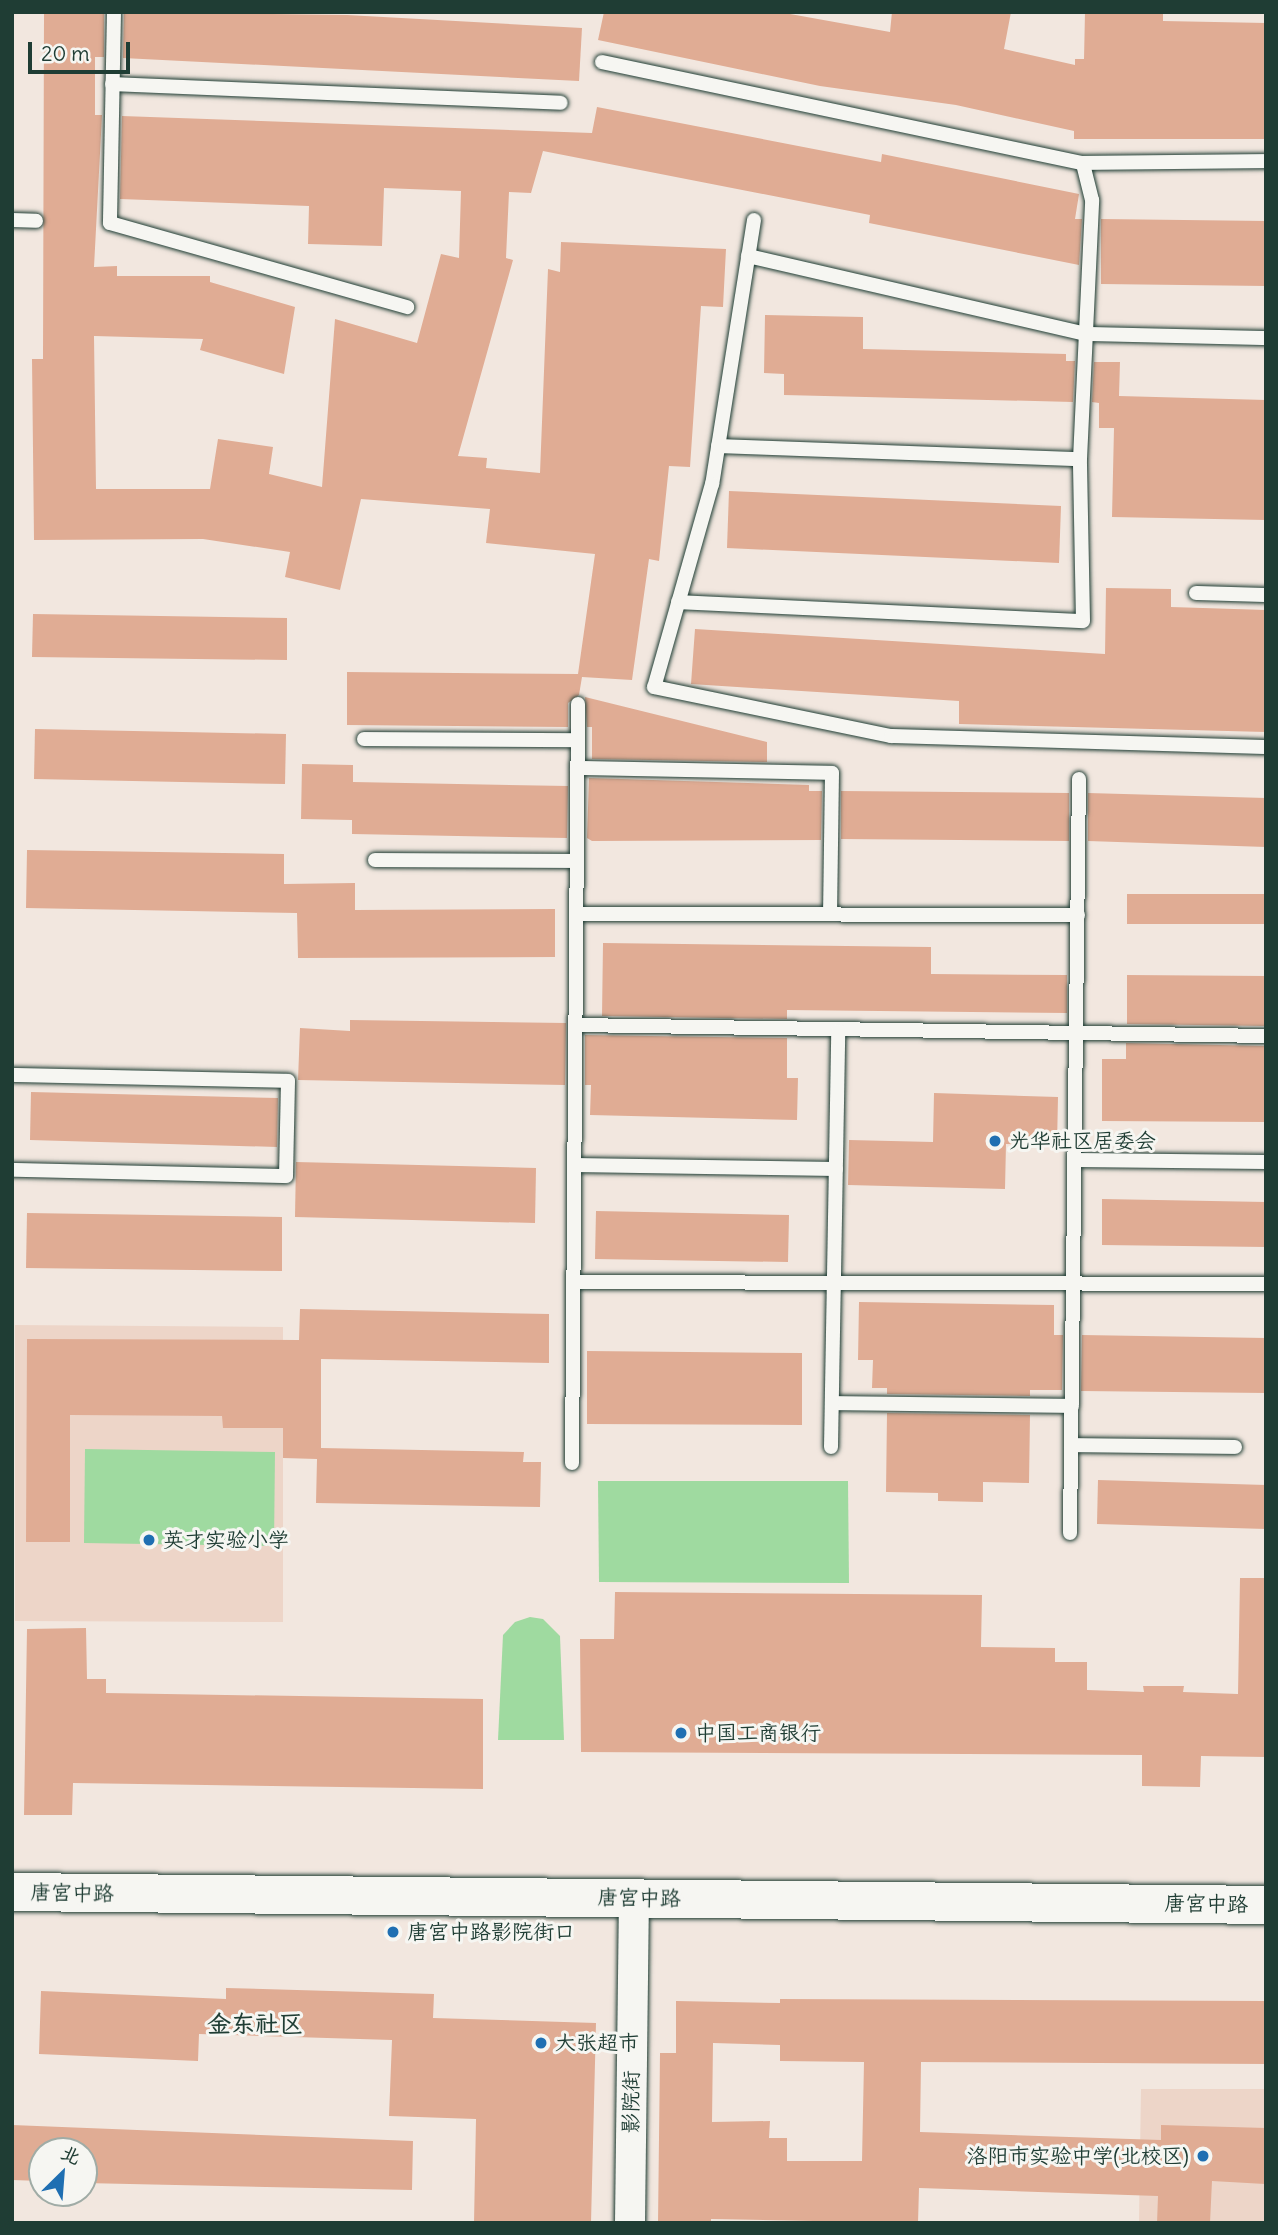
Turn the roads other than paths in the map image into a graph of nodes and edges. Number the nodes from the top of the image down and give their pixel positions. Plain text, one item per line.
1 (114, 12) edge
2 (602, 62) dead end
3 (113, 84) junction
4 (561, 103) dead end
5 (1266, 161) edge
6 (1083, 163) junction
7 (12, 220) edge
8 (754, 220) dead end
9 (36, 221) dead end
10 (748, 256) junction
11 (407, 307) dead end
12 (1086, 334) junction
13 (1266, 338) edge
14 (718, 446) junction
15 (1080, 459) junction
16 (1196, 593) dead end
17 (1266, 595) edge
18 (678, 601) junction
19 (578, 704) dead end
20 (364, 739) dead end
21 (577, 740) junction
22 (1266, 747) edge
23 (577, 768) junction
24 (1079, 779) dead end
25 (375, 860) dead end
26 (576, 861) junction
27 (576, 914) junction
28 (830, 914) junction
29 (1078, 915) junction
30 (576, 1025) junction
31 (838, 1031) junction
32 (1076, 1034) junction
33 (1266, 1036) edge
34 (12, 1075) edge
35 (1075, 1160) junction
36 (1266, 1163) edge
37 (574, 1165) junction
38 (836, 1169) junction
39 (12, 1170) edge
40 (573, 1282) junction
41 (834, 1283) junction
42 (1073, 1283) junction
43 (1266, 1284) edge
44 (832, 1403) junction
45 (1072, 1406) junction
46 (1071, 1445) junction
47 (831, 1447) dead end
48 (1236, 1447) dead end
49 (572, 1463) dead end
50 (1070, 1533) dead end
51 (12, 1892) edge
52 (1266, 1905) edge
53 (634, 1908) junction
54 (12, 1914) edge
55 (1266, 1924) edge
56 (630, 2223) edge

1 - 3 lane
2 - 6 lane
3 - 4 lane
3 - 11 lane
5 - 6 lane
6 - 12 lane
7 - 9 lane
8 - 10 lane
10 - 12 lane
10 - 14 lane
12 - 13 lane
12 - 15 lane
14 - 15 lane
14 - 18 lane
15 - 18 lane
16 - 17 lane
18 - 22 lane
19 - 21 lane
20 - 21 lane
21 - 23 lane
23 - 26 lane
23 - 28 lane
24 - 29 lane
25 - 26 lane
26 - 27 lane
27 - 28 lane
27 - 30 lane
28 - 29 lane
29 - 32 lane
30 - 31 lane
30 - 37 lane
31 - 32 lane
31 - 38 lane
32 - 33 lane
32 - 35 lane
34 - 39 lane
35 - 36 lane
35 - 42 lane
37 - 38 lane
37 - 40 lane
38 - 41 lane
40 - 41 lane
40 - 49 lane
41 - 42 lane
41 - 44 lane
42 - 43 lane
42 - 45 lane
44 - 45 lane
44 - 47 lane
45 - 46 lane
46 - 48 lane
46 - 50 lane
51 - 53 main road, 唐宫中路
52 - 53 main road, 唐宫中路
53 - 54 main road, 唐宫中路
53 - 55 main road, 唐宫中路
53 - 56 street, 影院街

